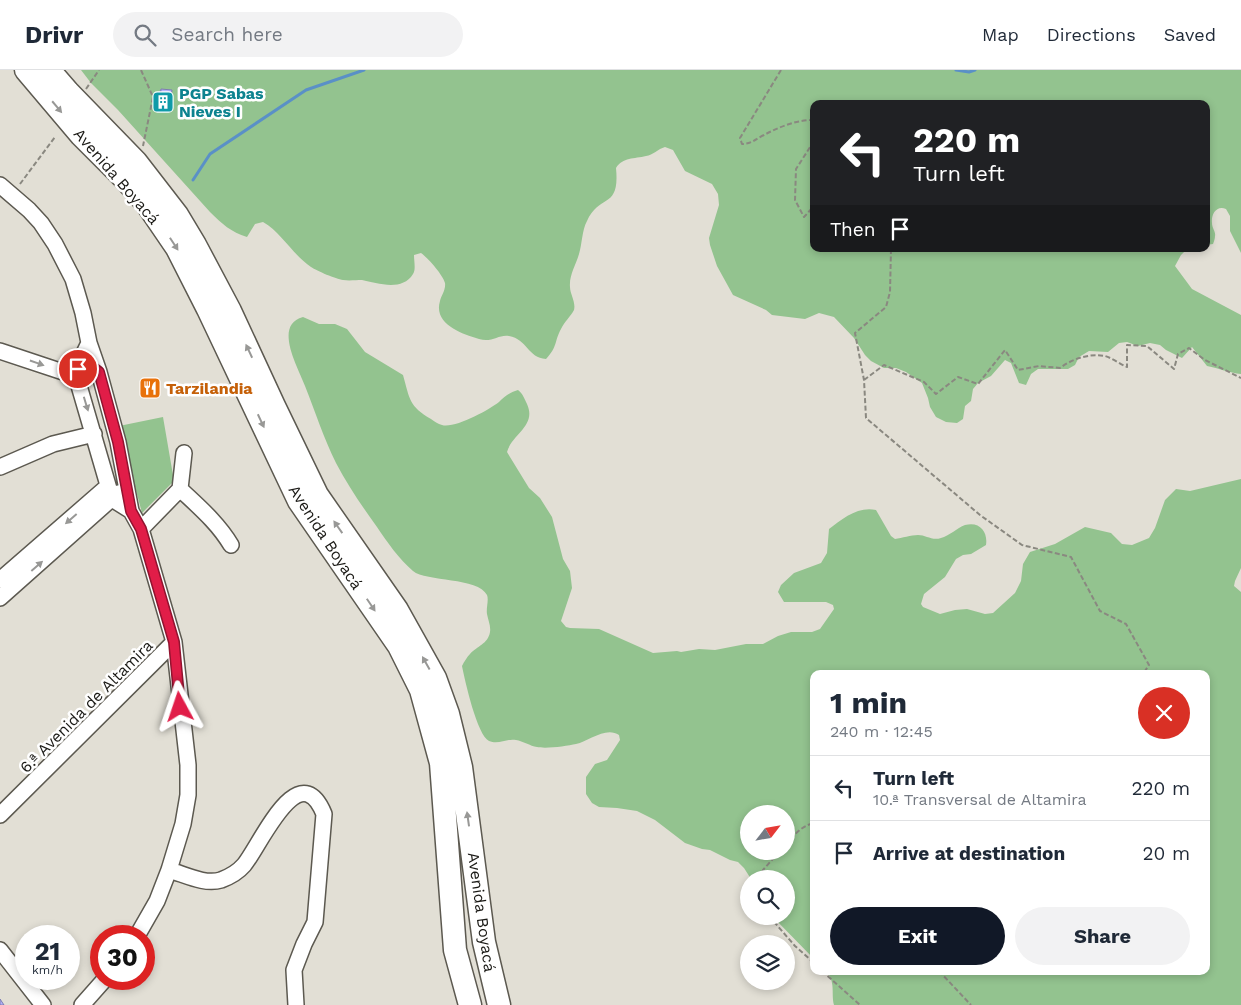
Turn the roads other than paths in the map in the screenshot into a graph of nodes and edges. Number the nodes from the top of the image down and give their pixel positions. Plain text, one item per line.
1 (26, 70) edge
2 (49, 70) edge
3 (6, 190) edge
4 (89, 343) junction
5 (0, 351) edge
6 (75, 372) junction
7 (99, 372) junction
8 (94, 434) junction
9 (118, 442) junction
10 (98, 449) junction
11 (184, 453) dead end
12 (0, 467) edge
13 (126, 485) junction
14 (180, 489) junction
15 (110, 493) junction
16 (131, 511) junction
17 (141, 529) junction
18 (231, 545) dead end
19 (0, 580) edge
20 (0, 598) edge
21 (174, 642) junction
22 (0, 815) edge
23 (170, 870) junction
24 (143, 925) edge
25 (0, 950) edge
26 (95, 990) edge
27 (43, 1005) edge
28 (82, 1005) edge
29 (296, 1005) edge
30 (470, 1005) edge
31 (499, 1005) edge

1 -> 30 highway, Avenida Boyacá
31 -> 2 highway, Avenida Boyacá
3 - 4 street
4 - 6 street
4 - 7 street
5 -> 6 street
6 - 7 street
6 -> 8 street
7 - 9 street
8 - 10 street
8 - 12 street
9 - 10 street
9 - 13 street
10 - 15 street
11 - 14 street
13 - 15 street
13 - 16 street
14 - 17 street
14 - 18 street
15 - 16 street
15 -> 19 street
20 -> 15 street
16 - 17 street
17 - 21 street
21 - 22 street, 6.ª Avenida de Altamira
21 - 23 street
23 - 24 street
23 - 29 street
25 - 27 street
26 - 28 street

